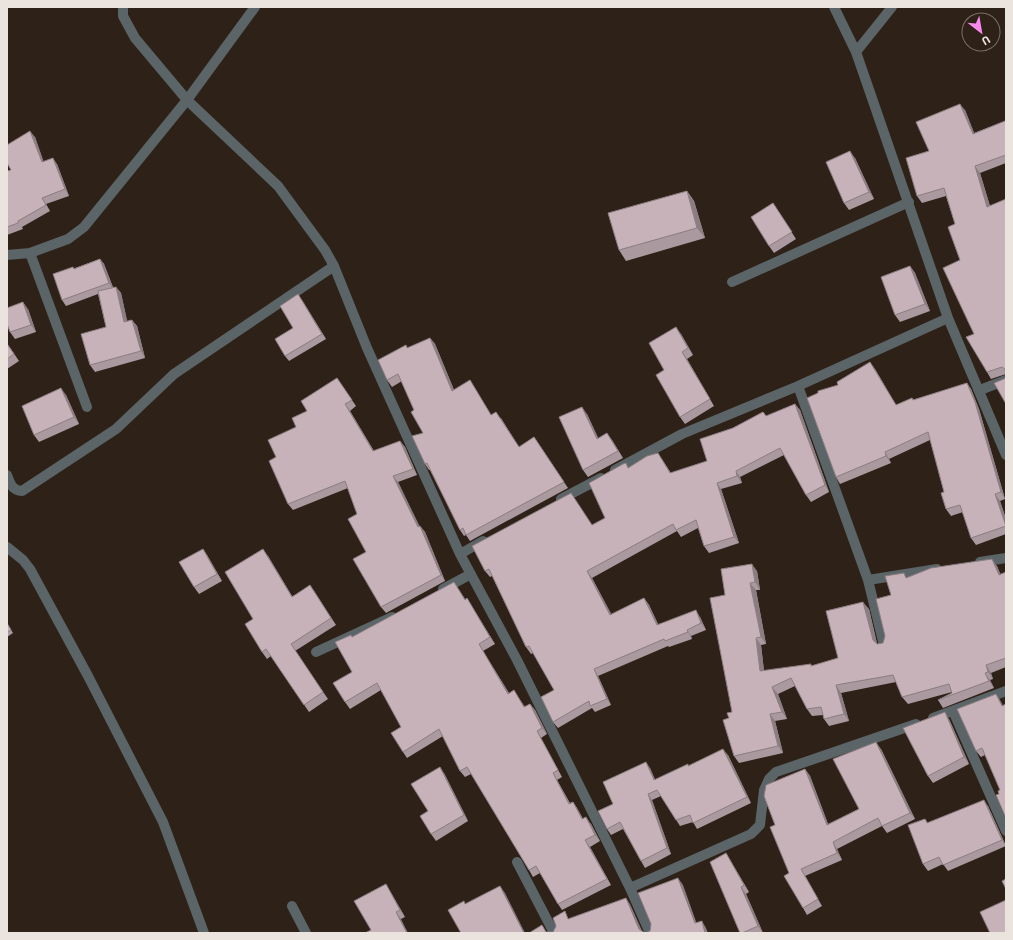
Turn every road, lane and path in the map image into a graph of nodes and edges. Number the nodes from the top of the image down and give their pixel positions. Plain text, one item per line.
1 (123, 7) edge
2 (255, 7) edge
3 (834, 7) edge
4 (892, 7) edge
5 (856, 52) junction
6 (187, 100) junction
7 (909, 202) junction
8 (30, 253) junction
9 (7, 255) edge
10 (334, 266) junction
11 (732, 282) dead end
12 (948, 318) junction
13 (1006, 380) edge
14 (798, 386) junction
15 (980, 390) junction
16 (87, 407) dead end
17 (1006, 455) edge
18 (7, 475) edge
19 (550, 505) edge
20 (495, 535) edge
21 (7, 547) edge
22 (460, 554) junction
23 (1006, 558) edge
24 (968, 564) edge
25 (945, 568) edge
26 (471, 574) junction
27 (868, 580) junction
28 (436, 593) edge
29 (401, 612) edge
30 (884, 645) edge
31 (316, 652) dead end
32 (1006, 691) edge
33 (953, 711) junction
34 (1006, 831) edge
35 (517, 862) edge
36 (630, 888) junction
37 (292, 906) dead end
38 (204, 933) edge
39 (306, 933) edge
40 (554, 933) edge
41 (650, 933) edge

1 - 6 street
2 - 6 street
3 - 5 street
4 - 5 street
5 - 7 street
6 - 8 street
6 - 10 street
7 - 11 street
7 - 12 street
8 - 9 street
8 - 16 street
10 - 18 street
10 - 22 street
12 - 14 street
12 - 15 street
13 - 15 street
14 - 19 street
14 - 27 street
15 - 17 street
20 - 22 street
21 - 38 street
22 - 26 street
23 - 24 street
25 - 27 street
26 - 28 street
26 - 36 street
27 - 30 street
29 - 31 street
32 - 33 street
33 - 34 street
33 - 36 street
35 - 40 street
36 - 41 street
37 - 39 street

